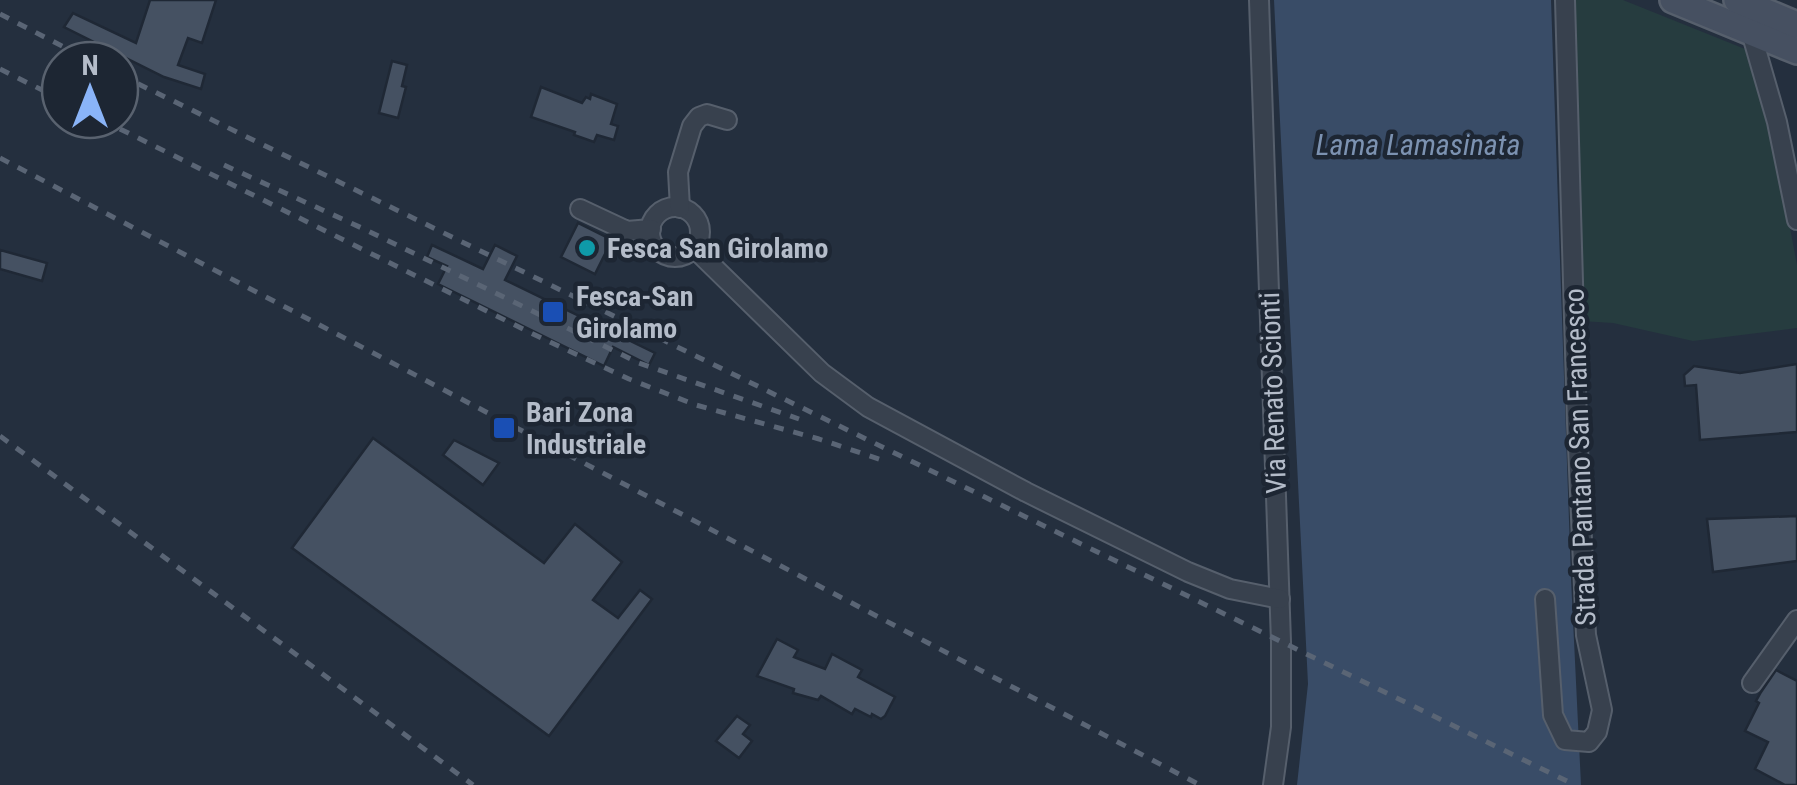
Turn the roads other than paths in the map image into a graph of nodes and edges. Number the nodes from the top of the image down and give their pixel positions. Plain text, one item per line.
1 (1259, 0) edge
2 (1565, 0) edge
3 (1673, 0) edge
4 (1737, 0) edge
5 (1797, 24) edge
6 (1751, 32) junction
7 (1797, 50) edge
8 (728, 120) dead end
9 (680, 208) junction
10 (580, 209) dead end
11 (1797, 220) edge
12 (651, 228) junction
13 (694, 248) junction
14 (1280, 598) junction
15 (1545, 600) dead end
16 (1797, 620) edge
17 (1752, 683) dead end
18 (1273, 785) edge

1 - 14 street, Via Renato Scionti
2 - 15 street, Strada Pantano San Francesco
3 - 6 main road
4 - 5 main road
6 - 7 main road
6 - 11 street
8 - 9 street
9 - 12 street
9 - 13 street
10 - 12 street
12 - 13 street
13 - 14 street
14 - 18 street, Via Renato Scionti
16 - 17 street

